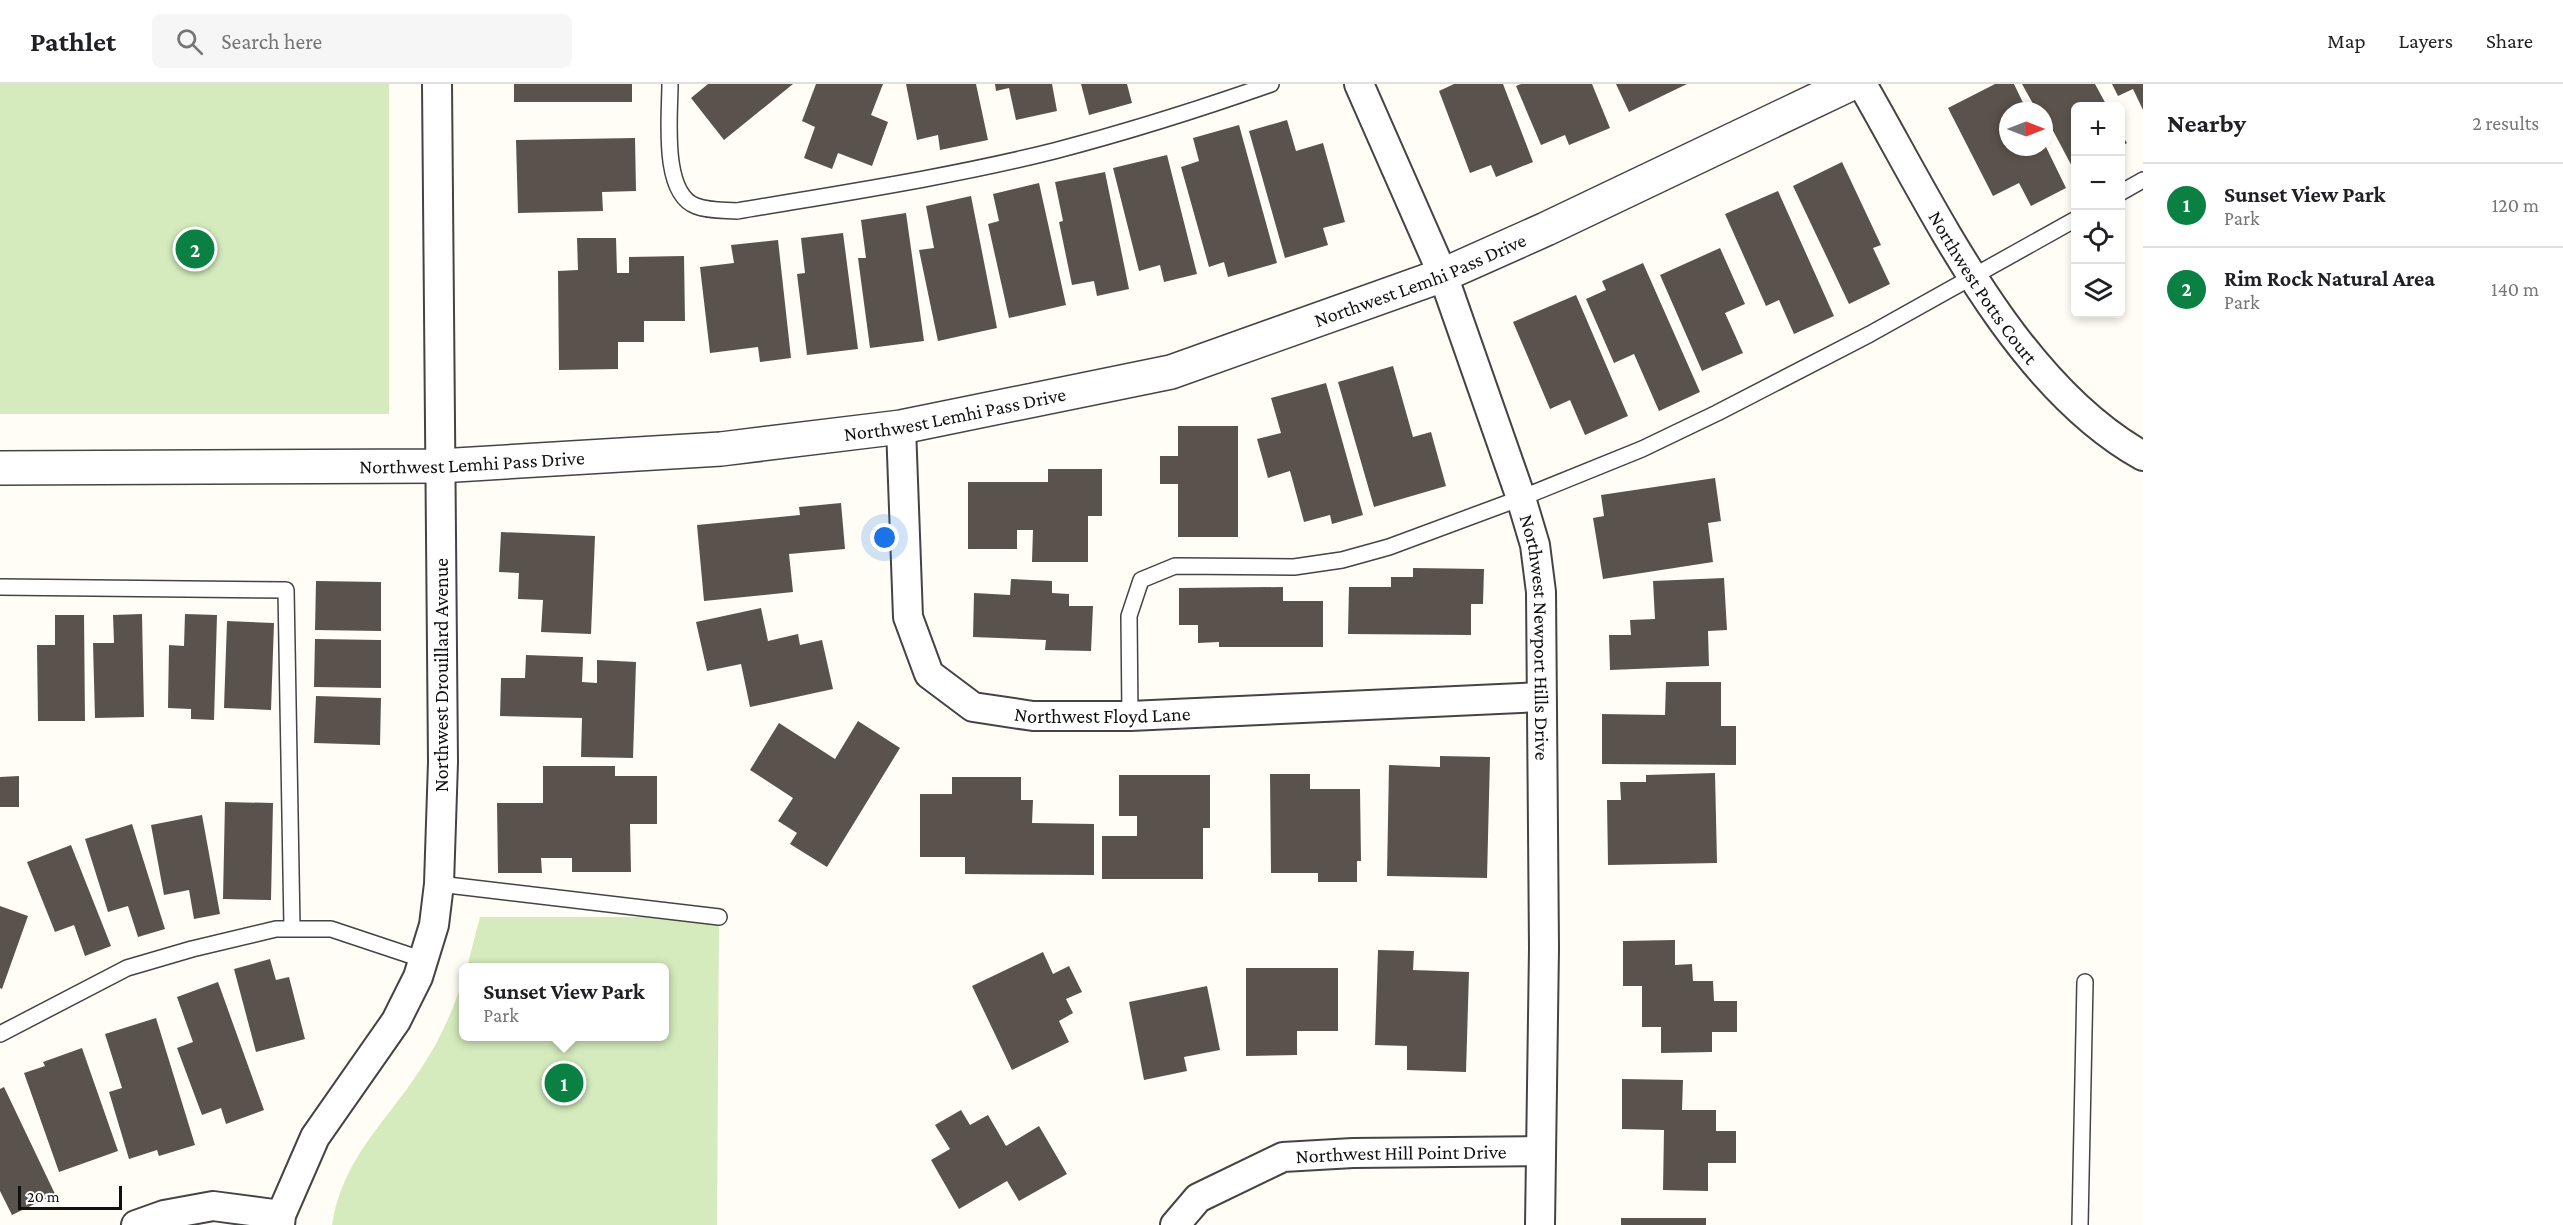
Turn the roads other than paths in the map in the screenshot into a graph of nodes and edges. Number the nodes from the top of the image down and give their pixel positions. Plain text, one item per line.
1 (437, 84) edge
2 (670, 84) edge
3 (1270, 84) edge
4 (1359, 84) edge
5 (1850, 84) edge
6 (1862, 84) edge
7 (2143, 180) edge
8 (2125, 191) edge
9 (2071, 222) edge
10 (1443, 275) junction
11 (1974, 278) junction
12 (901, 427) junction
13 (2143, 456) edge
14 (439, 466) junction
15 (9, 468) edge
16 (1521, 498) junction
17 (0, 587) edge
18 (1540, 697) junction
19 (1131, 716) junction
20 (440, 884) junction
21 (719, 917) dead end
22 (292, 927) junction
23 (424, 960) junction
24 (2085, 982) dead end
25 (0, 1034) edge
26 (1541, 1151) junction
27 (281, 1220) edge
28 (136, 1225) edge
29 (1175, 1225) edge
30 (1540, 1225) edge
31 (2080, 1225) edge

1 - 14 street, Northwest Drouillard Avenue
2 - 3 lane
4 - 10 street, Northwest Newport Hills Drive
5 - 10 street, Northwest Lemhi Pass Drive
6 - 11 street, Northwest Potts Court
7 - 8 lane
9 - 11 lane
10 - 12 street, Northwest Lemhi Pass Drive
10 - 16 street, Northwest Newport Hills Drive
11 - 13 street, Northwest Potts Court
11 - 16 lane
12 - 14 street, Northwest Lemhi Pass Drive
12 - 19 street, Northwest Floyd Lane
14 - 15 street, Northwest Lemhi Pass Drive
14 - 20 street, Northwest Drouillard Avenue
16 - 18 street, Northwest Newport Hills Drive
16 - 19 lane
17 - 22 lane
18 - 19 street, Northwest Floyd Lane
18 - 26 street, Northwest Newport Hills Drive
20 - 21 lane
20 - 23 street, Northwest Drouillard Avenue
22 - 23 lane
22 - 25 lane
23 - 27 street, Northwest Drouillard Avenue
24 - 31 lane
26 - 29 street, Northwest Hill Point Drive
26 - 30 street, Northwest Newport Hills Drive
27 - 28 street

